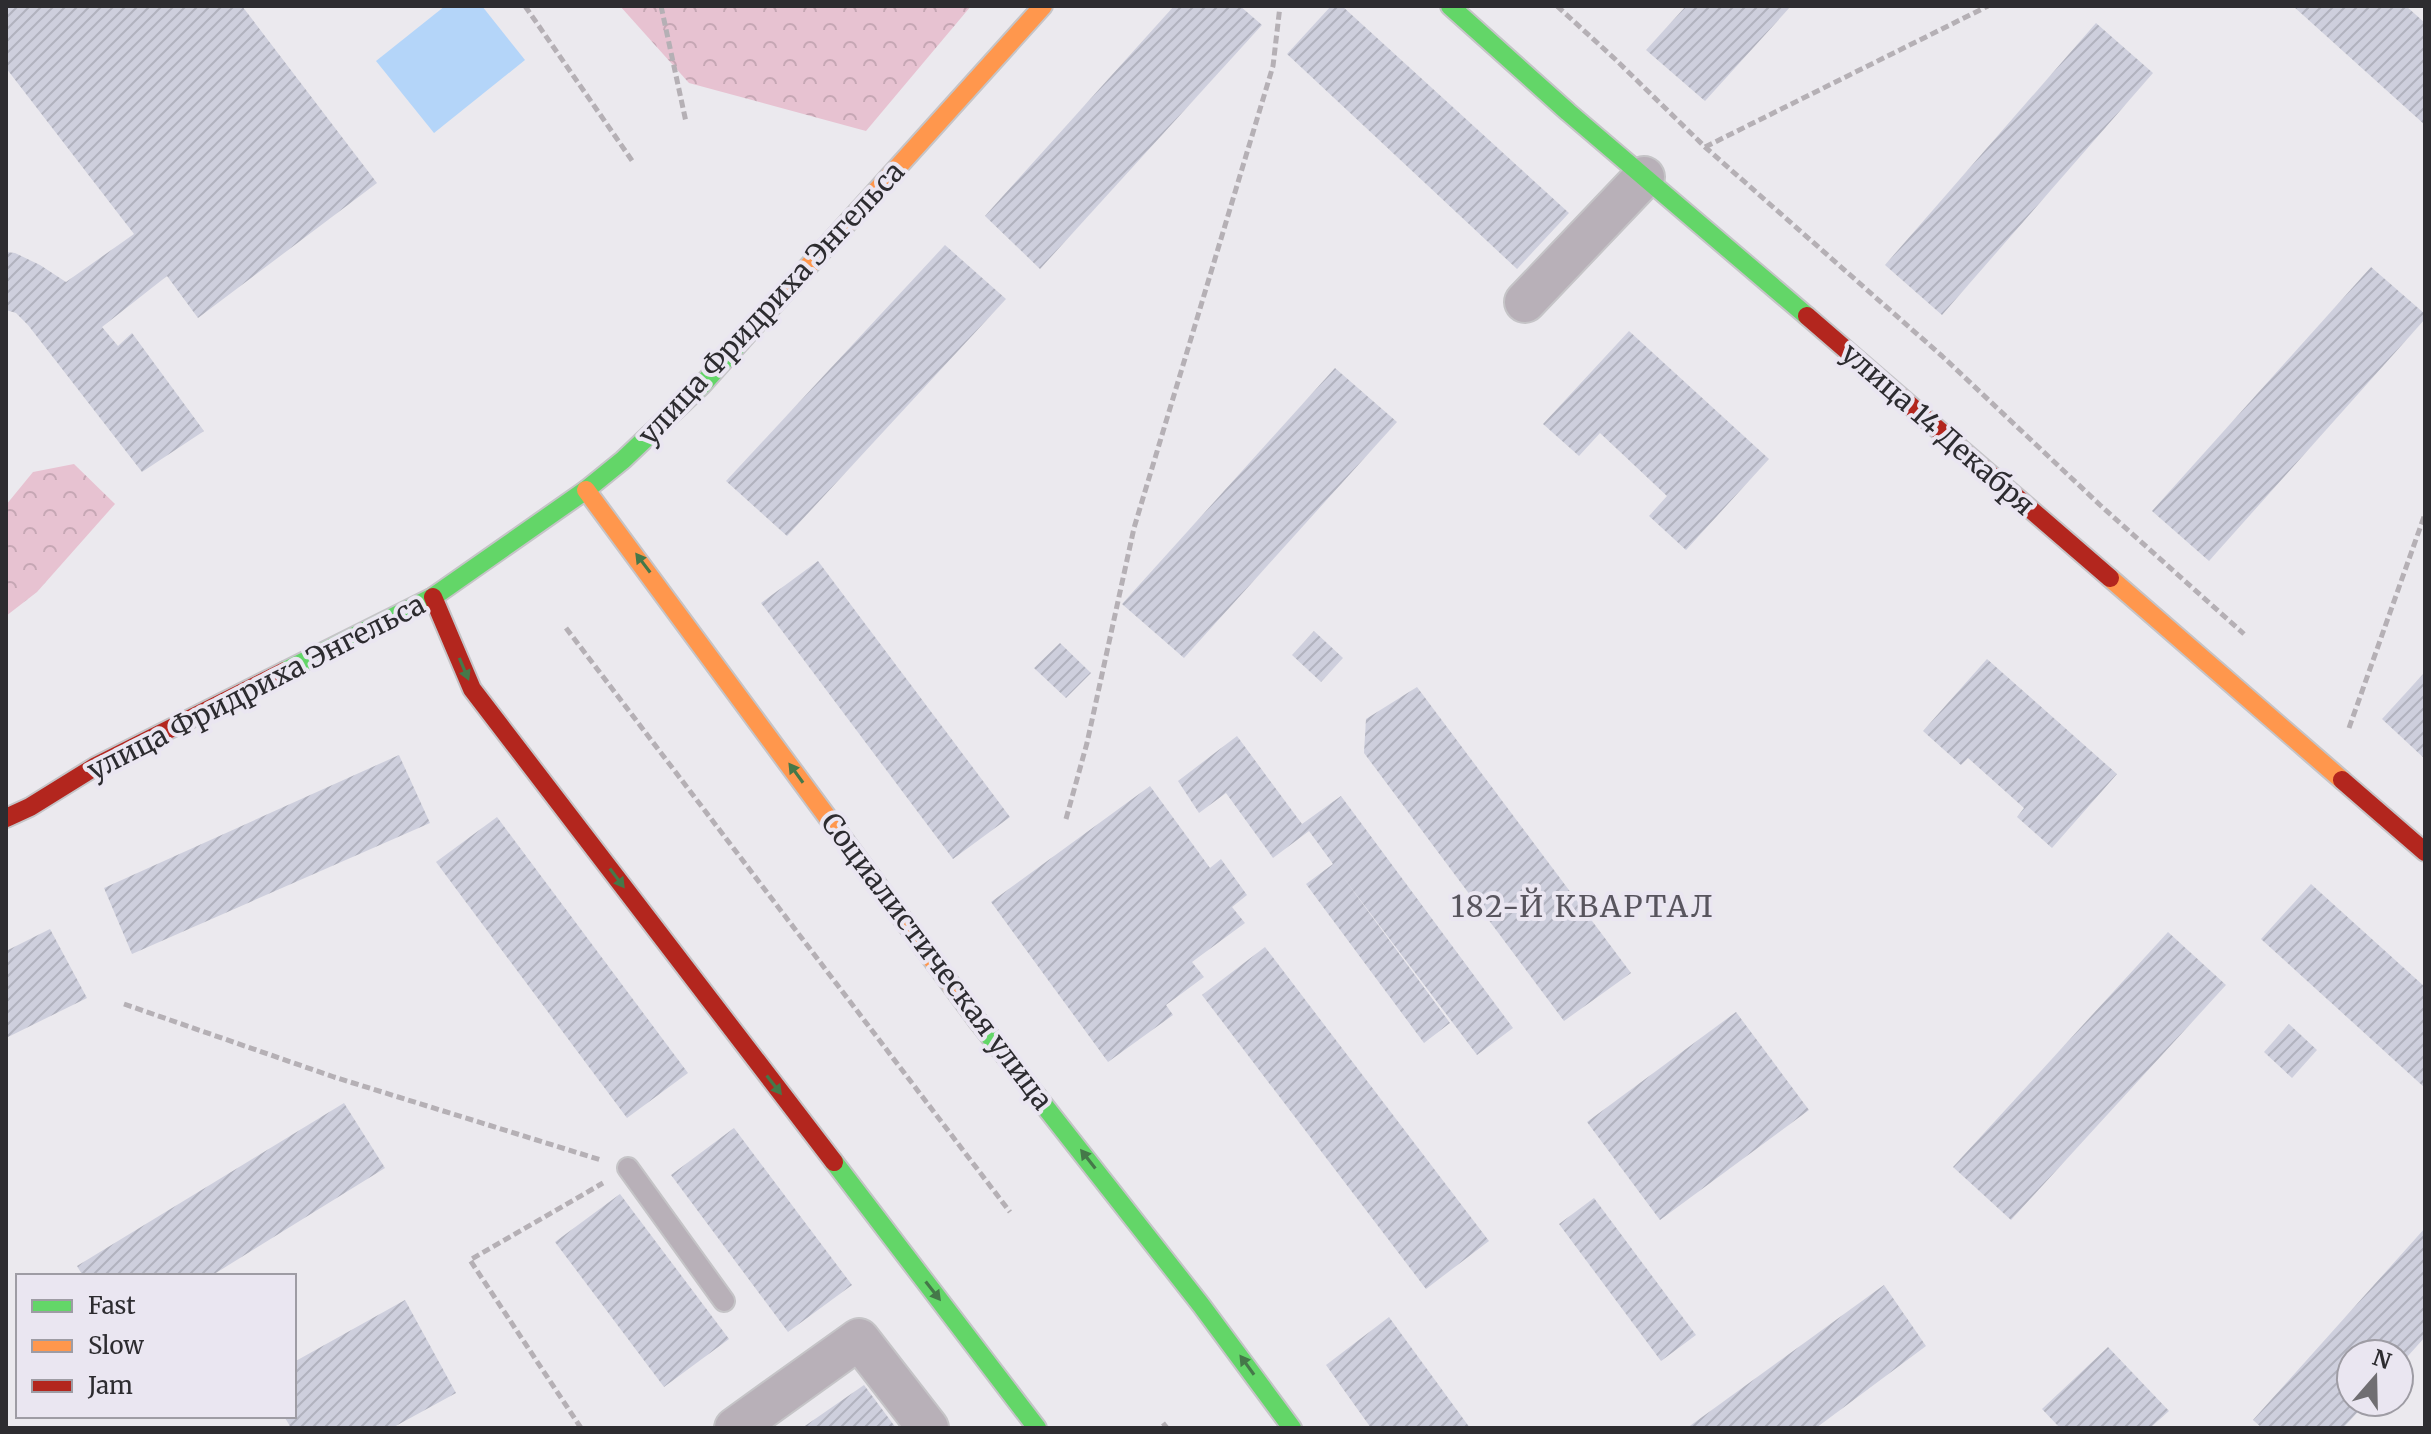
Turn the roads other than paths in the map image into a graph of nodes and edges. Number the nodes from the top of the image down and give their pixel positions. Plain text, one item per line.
1 (1043, 6) edge
2 (1450, 6) edge
3 (1644, 177) junction
4 (1525, 302) dead end
5 (586, 490) junction
6 (433, 597) junction
7 (6, 818) edge
8 (2425, 852) edge
9 (628, 1168) road end
10 (724, 1301) dead end
11 (735, 1428) edge
12 (928, 1428) edge
13 (1037, 1428) edge
14 (1292, 1428) edge

1 - 5 street, улица Фридриха Энгельса
2 - 3 street, улица 14 Декабря
3 - 4 street
3 - 8 street, улица 14 Декабря
5 - 6 street, улица Фридриха Энгельса
14 -> 5 street, Социалистическая улица
6 - 7 street, улица Фридриха Энгельса
6 -> 13 street
9 - 10 lane
11 - 12 street

